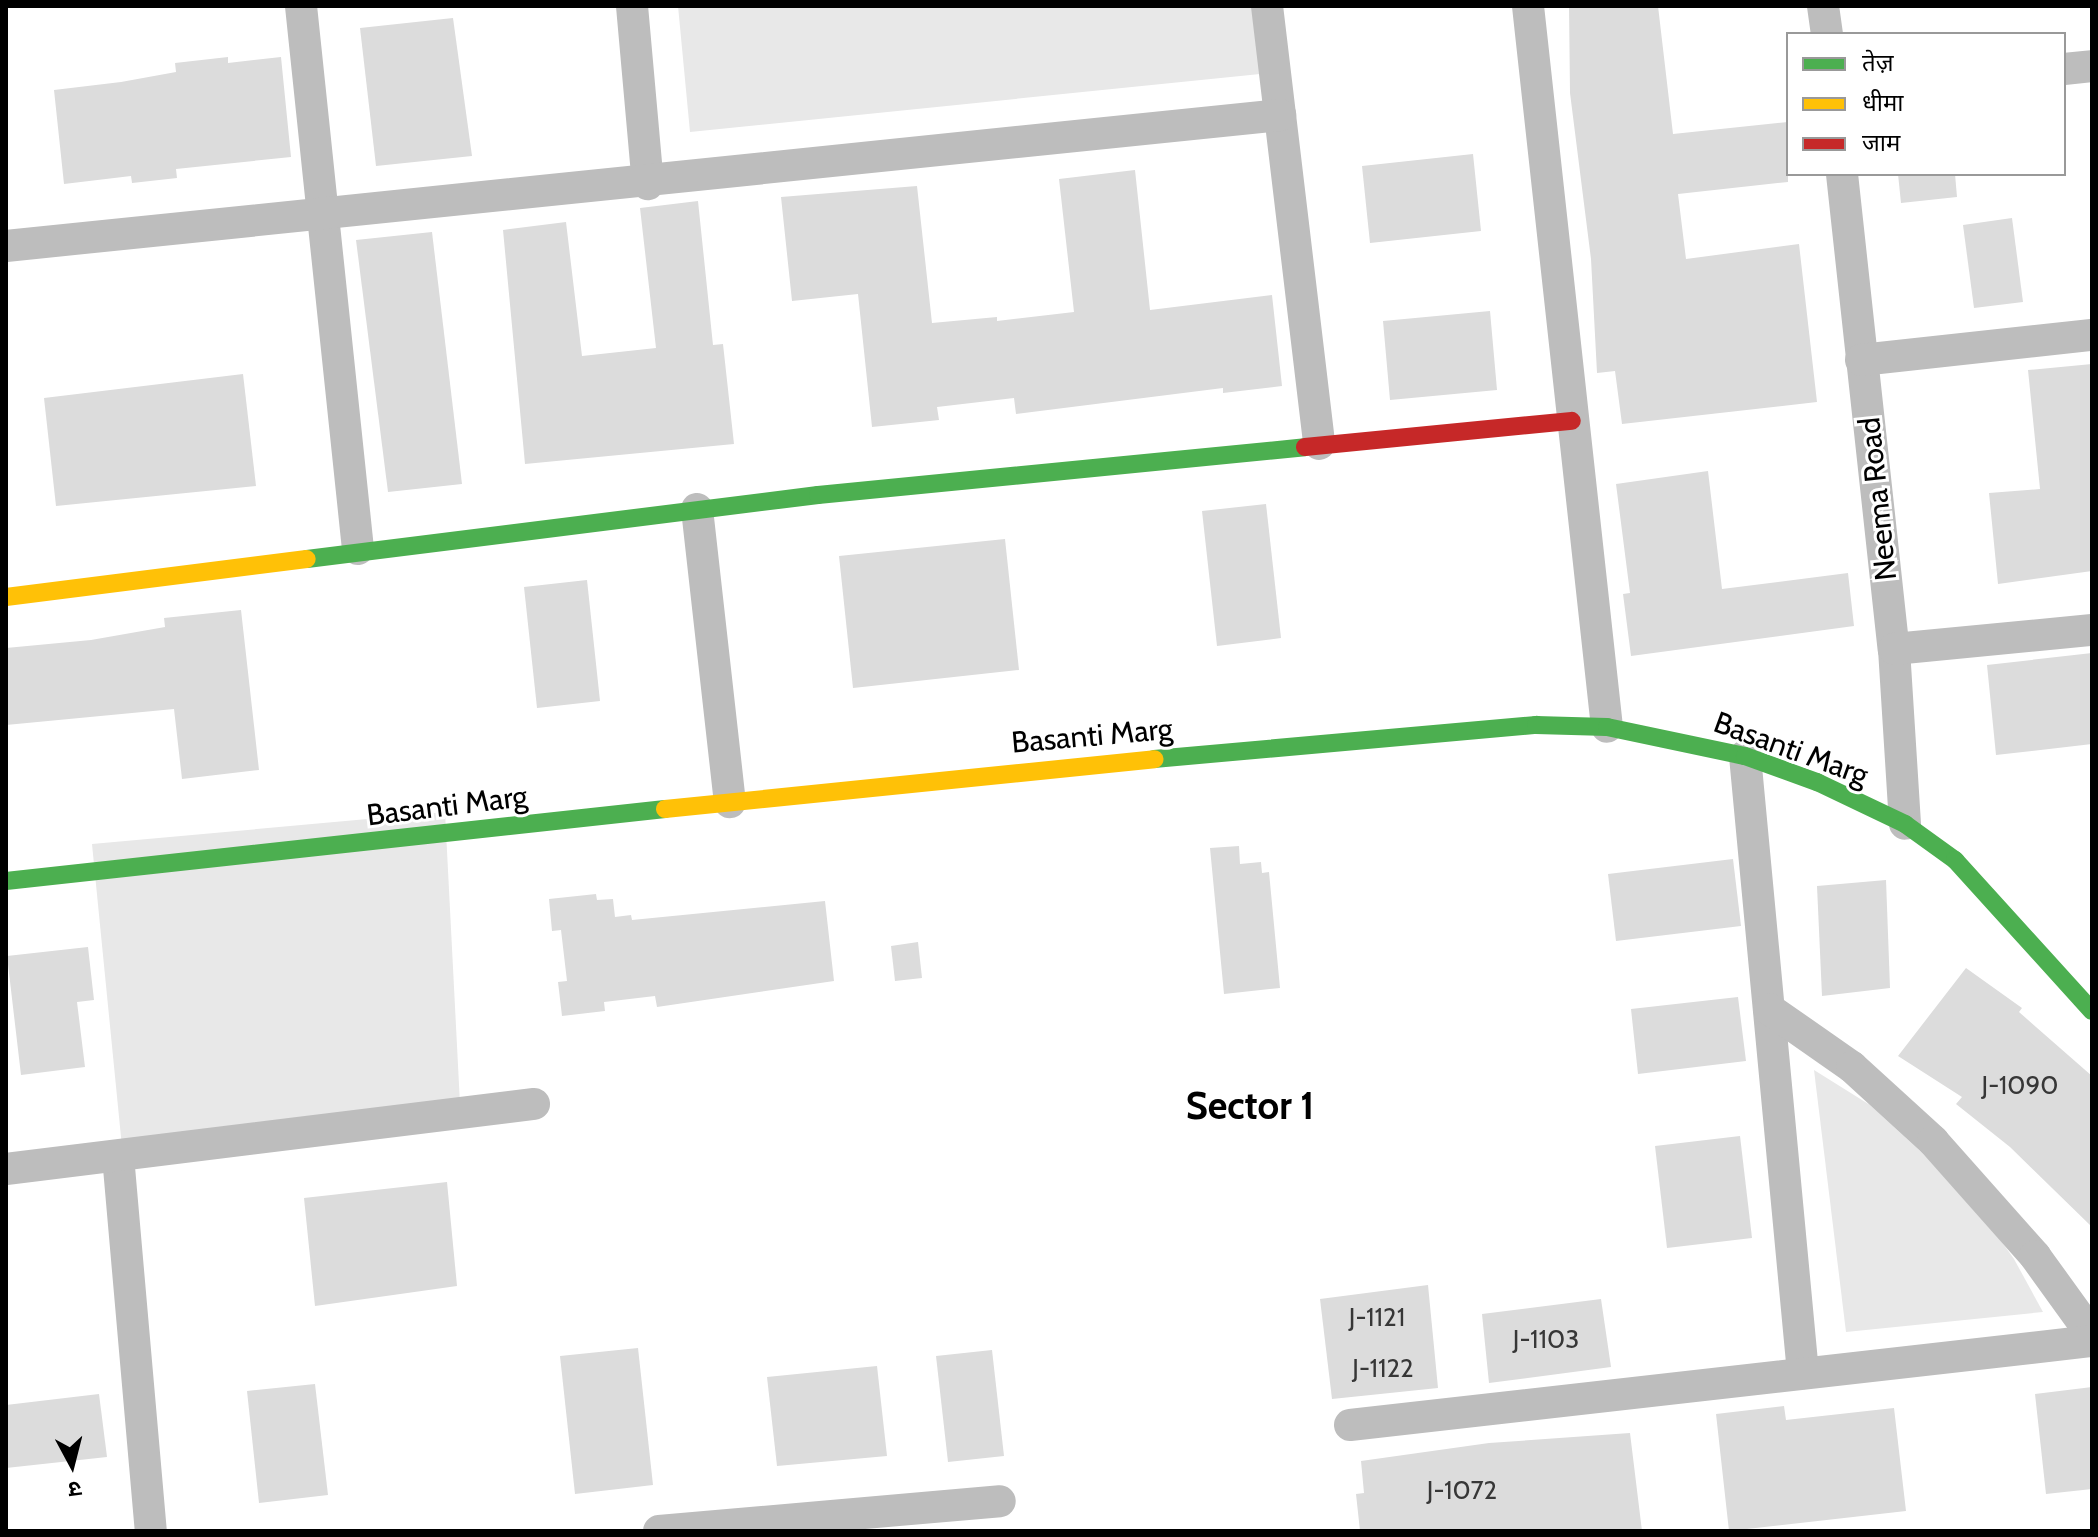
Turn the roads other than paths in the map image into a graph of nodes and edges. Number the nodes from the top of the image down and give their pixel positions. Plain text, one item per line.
1 (301, 6) edge
2 (632, 6) edge
3 (1267, 6) edge
4 (1528, 6) edge
5 (1823, 6) edge
6 (1827, 32) edge
7 (2092, 66) edge
8 (2066, 69) edge
9 (1280, 115) junction
10 (1842, 176) edge
11 (648, 184) junction
12 (321, 211) junction
13 (6, 246) edge
14 (2092, 335) edge
15 (1861, 360) junction
16 (1572, 421) junction
17 (1319, 444) junction
18 (697, 509) junction
19 (358, 549) junction
20 (6, 597) edge
21 (2092, 630) edge
22 (1894, 649) junction
23 (1607, 727) junction
24 (1745, 756) junction
25 (730, 802) junction
26 (1905, 824) junction
27 (6, 881) edge
28 (1769, 1009) junction
29 (2092, 1011) edge
30 (534, 1104) dead end
31 (118, 1156) junction
32 (6, 1169) edge
33 (2092, 1338) edge
34 (1803, 1373) junction
35 (1350, 1425) dead end
36 (1000, 1501) dead end
37 (692, 1529) edge
38 (151, 1531) edge
39 (659, 1531) edge

1 - 12 street
2 - 11 street
3 - 9 street
4 - 16 street
5 - 6 street
7 - 8 street
9 - 11 street
9 - 17 street
10 - 15 street, Neema Road
11 - 12 street
12 - 13 street
12 - 19 street
14 - 15 street
15 - 22 street, Neema Road
16 - 17 street
16 - 23 street
17 - 18 street
18 - 19 street
18 - 25 street
19 - 20 street
21 - 22 street
22 - 26 street, Neema Road
23 - 24 street, Basanti Marg
23 - 25 street, Basanti Marg
24 - 26 street, Basanti Marg
24 - 28 street
25 - 27 street, Basanti Marg
26 - 29 street, Basanti Marg
28 - 33 street
28 - 34 street
30 - 31 street
31 - 32 street
31 - 38 street
33 - 34 street
34 - 35 street
36 - 37 street
37 - 39 street

